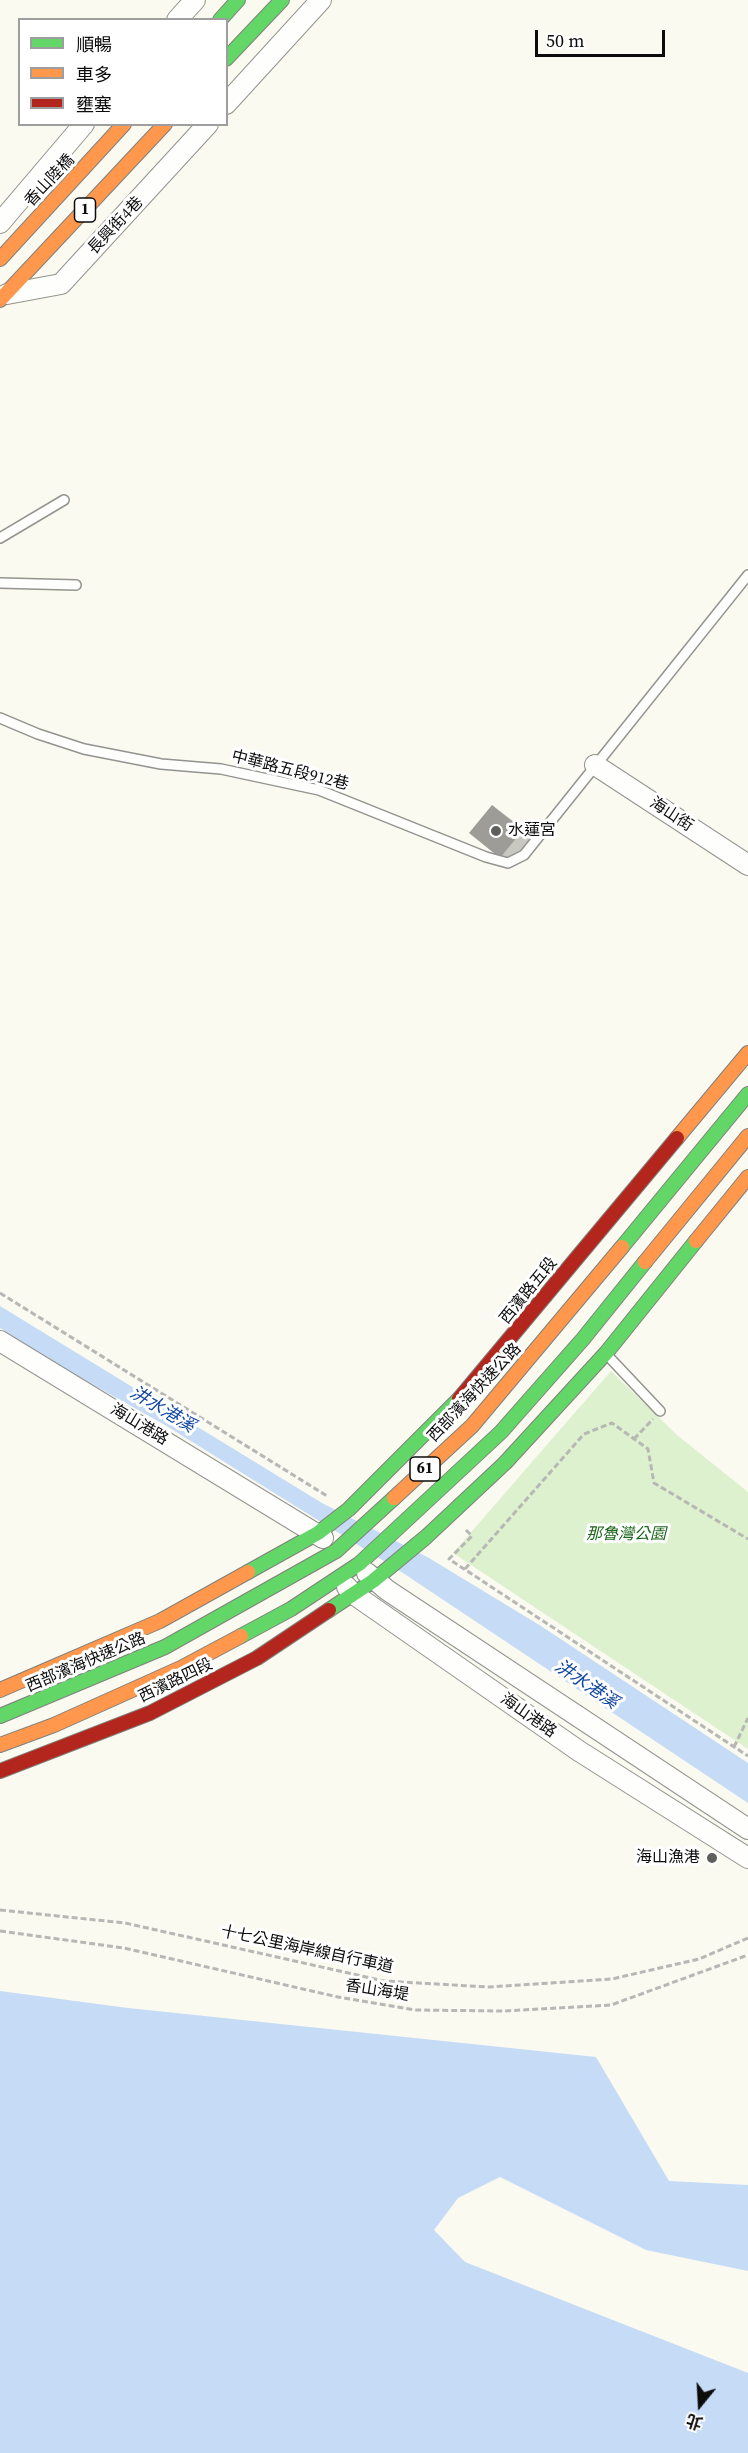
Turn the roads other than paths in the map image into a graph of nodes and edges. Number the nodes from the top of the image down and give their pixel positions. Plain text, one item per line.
1 (195, 0) edge
2 (238, 0) edge
3 (282, 0) edge
4 (321, 0) edge
5 (179, 18) edge
6 (222, 18) edge
7 (228, 57) edge
8 (228, 102) edge
9 (82, 126) edge
10 (122, 126) edge
11 (163, 126) edge
12 (206, 126) edge
13 (0, 223) edge
14 (0, 259) edge
15 (2, 297) edge
16 (64, 500) dead end
17 (0, 538) edge
18 (748, 575) edge
19 (0, 583) edge
20 (76, 585) dead end
21 (0, 718) edge
22 (595, 765) junction
23 (748, 865) edge
24 (748, 1053) edge
25 (748, 1094) edge
26 (748, 1137) edge
27 (748, 1177) edge
28 (0, 1341) edge
29 (606, 1353) junction
30 (660, 1411) road end
31 (318, 1533) junction
32 (336, 1551) junction
33 (359, 1564) junction
34 (340, 1577) junction
35 (373, 1581) junction
36 (352, 1593) junction
37 (0, 1690) edge
38 (0, 1716) edge
39 (585, 1723) junction
40 (568, 1743) junction
41 (0, 1745) edge
42 (0, 1771) edge
43 (748, 1829) edge
44 (748, 1858) edge

1 - 5 street
2 - 6 main road
3 - 7 main road
4 - 8 street
9 - 13 street
10 - 14 main road, 香山陸橋 / 1
11 - 15 main road, 1
12 - 15 street, 長興街4巷
16 - 17 lane
18 - 22 lane, 中華路五段912巷
19 - 20 lane
21 - 22 lane, 中華路五段912巷
22 - 23 street, 海山街
24 - 31 main road, 西濱路五段 / 61
25 - 32 main road, 西部濱海快速公路 / 61
26 - 33 main road, 61
27 - 29 main road
28 - 31 street, 海山港路
29 - 30 lane
29 - 35 main road
31 - 32 street, 海山港路
31 - 37 main road, 61
32 - 33 street, 海山港路
32 - 34 street, 海山港路
32 - 38 main road, 西部濱海快速公路 / 61
33 - 34 main road, 61
33 - 35 street, 海山港路
34 - 36 street, 海山港路
34 - 41 main road, 61
35 - 36 main road
35 - 39 street, 海山港路
36 - 40 street, 海山港路
36 - 42 main road, 西濱路四段
39 - 40 street
39 - 43 street, 海山港路
40 - 44 street, 海山港路

